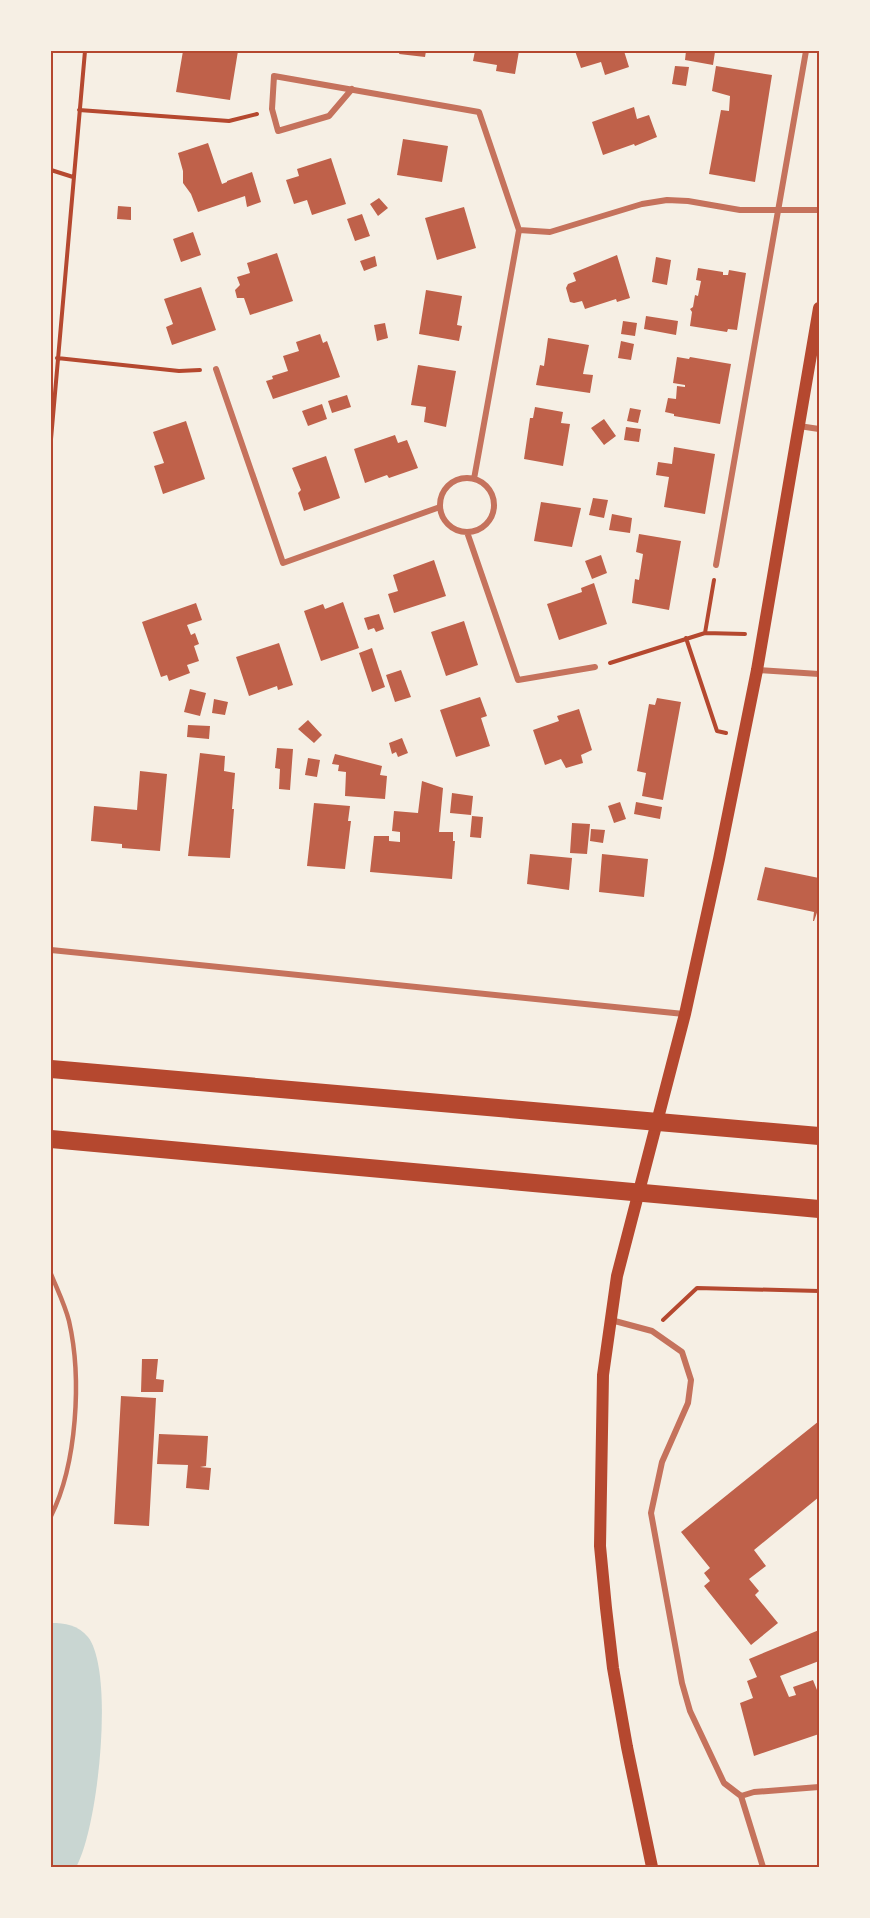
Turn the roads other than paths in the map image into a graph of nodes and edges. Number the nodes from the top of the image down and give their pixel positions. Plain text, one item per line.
1 (806, 51) edge
2 (352, 89) junction
3 (819, 210) edge
4 (777, 211) junction
5 (519, 230) junction
6 (819, 308) edge
7 (216, 369) road end
8 (799, 426) junction
9 (819, 429) edge
10 (474, 478) junction
11 (440, 507) junction
12 (467, 532) junction
13 (717, 565) road end
14 (595, 667) road end
15 (757, 670) junction
16 (819, 674) edge
17 (51, 950) edge
18 (685, 1014) junction
19 (57, 1070) edge
20 (819, 1136) edge
21 (54, 1139) edge
22 (819, 1209) edge
23 (51, 1274) edge
24 (610, 1320) junction
25 (51, 1516) edge
26 (819, 1787) edge
27 (741, 1796) junction
28 (652, 1867) edge
29 (763, 1867) edge

1 - 4 street
2 - 2 street
2 - 5 street
3 - 4 street
4 - 5 street
4 - 13 street
5 - 10 street
6 - 8 main road
7 - 11 street
8 - 9 street
8 - 15 main road
10 - 11 street
10 - 12 street
11 - 12 street
12 - 14 street
15 - 16 street
15 - 18 main road
17 - 18 street
18 - 24 main road
19 - 20 highway
21 - 22 highway
23 - 25 lane
24 - 27 street
24 - 28 main road
26 - 27 street
27 - 29 street

